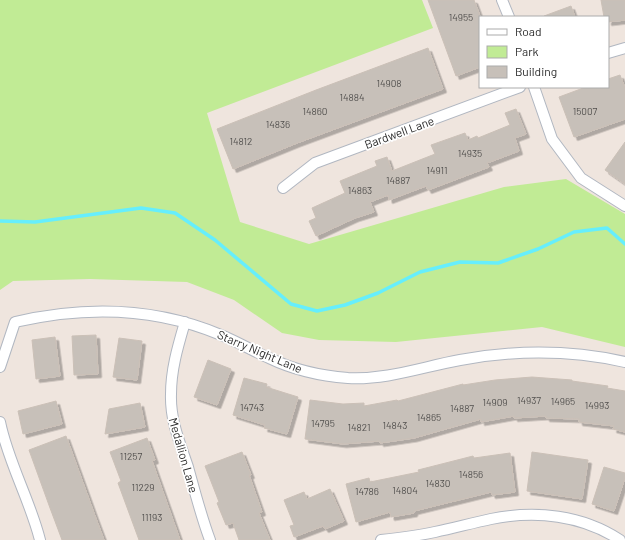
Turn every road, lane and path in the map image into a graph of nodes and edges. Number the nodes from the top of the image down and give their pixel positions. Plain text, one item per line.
1 (502, 0) edge
2 (509, 16) edge
3 (625, 48) edge
4 (609, 53) edge
5 (517, 88) edge
6 (534, 88) edge
7 (283, 188) dead end
8 (625, 206) edge
9 (185, 322) junction
10 (625, 362) edge
11 (0, 367) edge
12 (0, 422) edge
13 (3, 444) edge
14 (40, 540) edge
15 (210, 540) edge
16 (381, 540) edge
17 (620, 540) edge

1 - 2 street
3 - 4 street
5 - 7 street, Bardwell Lane
6 - 8 street
9 - 10 street, Starry Night Lane
9 - 11 street, Starry Night Lane
9 - 15 street, Medallion Lane
12 - 13 street
13 - 14 street
16 - 17 street

